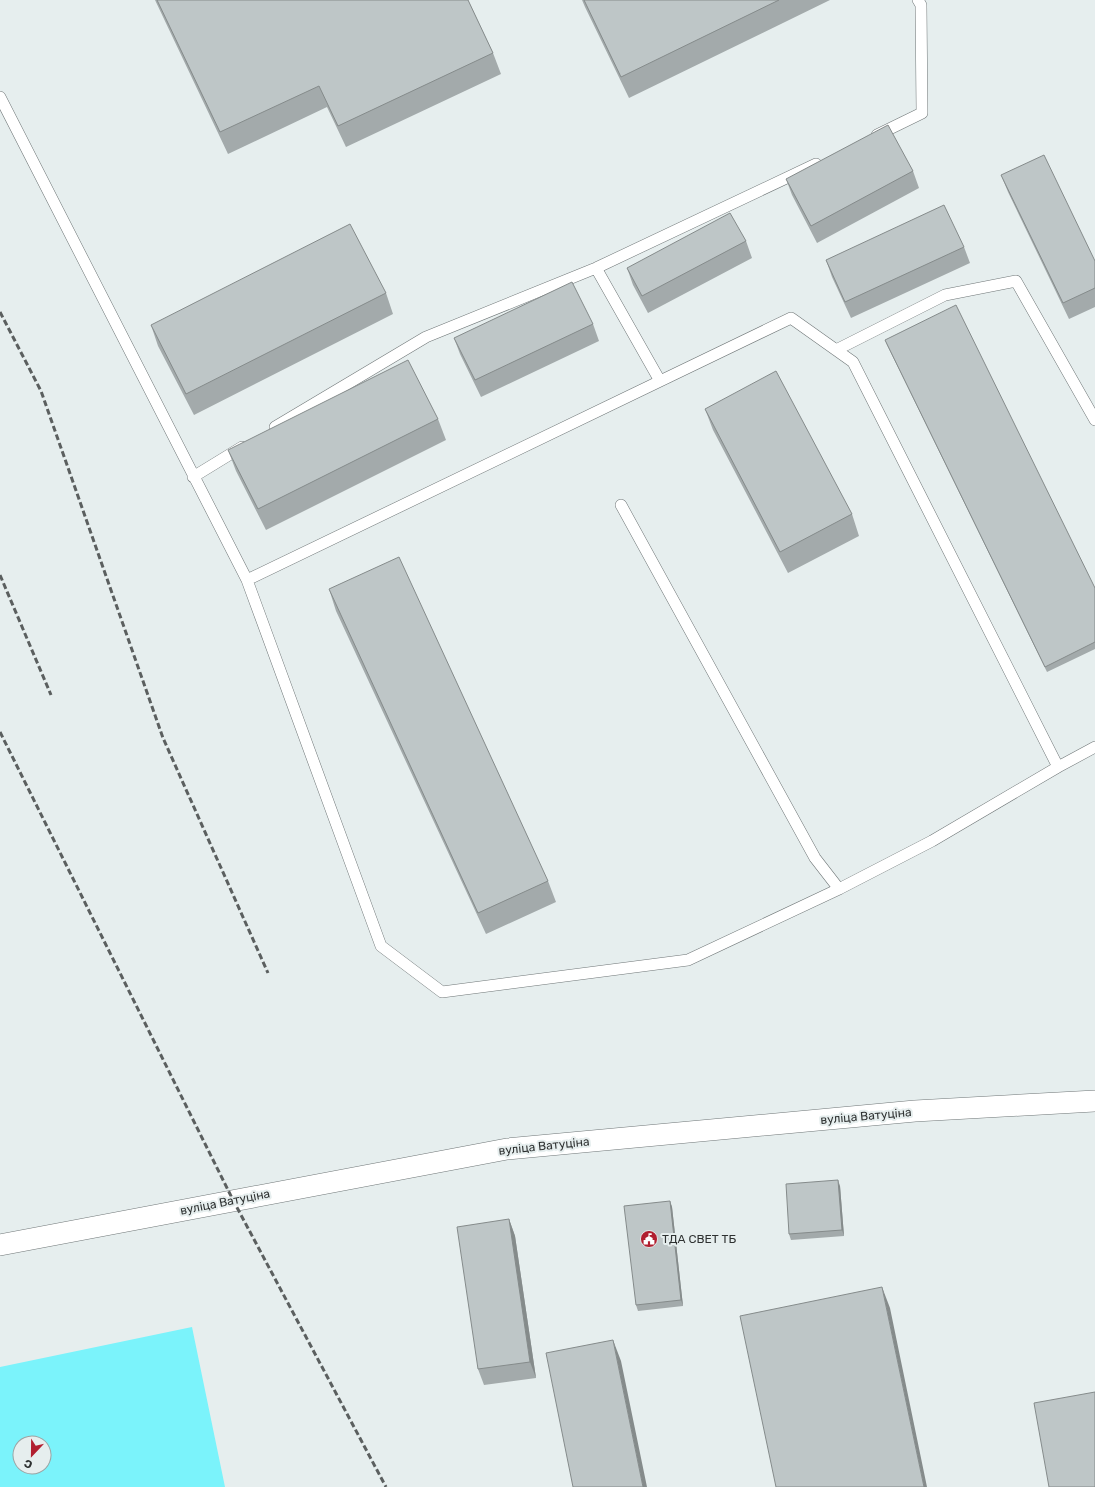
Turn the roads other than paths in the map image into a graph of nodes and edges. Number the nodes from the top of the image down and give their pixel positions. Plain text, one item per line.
1 (918, 0) edge
2 (0, 97) edge
3 (865, 140) edge
4 (823, 160) edge
5 (596, 268) junction
6 (836, 350) junction
7 (660, 381) junction
8 (1095, 420) edge
9 (268, 432) edge
10 (254, 440) edge
11 (193, 477) junction
12 (621, 505) dead end
13 (246, 580) junction
14 (1095, 746) edge
15 (1058, 767) junction
16 (838, 889) junction
17 (1095, 1101) edge
18 (0, 1245) edge

1 - 3 lane
2 - 11 lane
4 - 5 lane
5 - 7 lane
5 - 9 lane
6 - 7 lane
6 - 8 lane
6 - 15 lane
7 - 13 lane
10 - 11 lane
11 - 13 lane
12 - 16 lane
13 - 16 lane
14 - 15 lane
15 - 16 lane
17 - 18 street, вуліца Ватуціна

